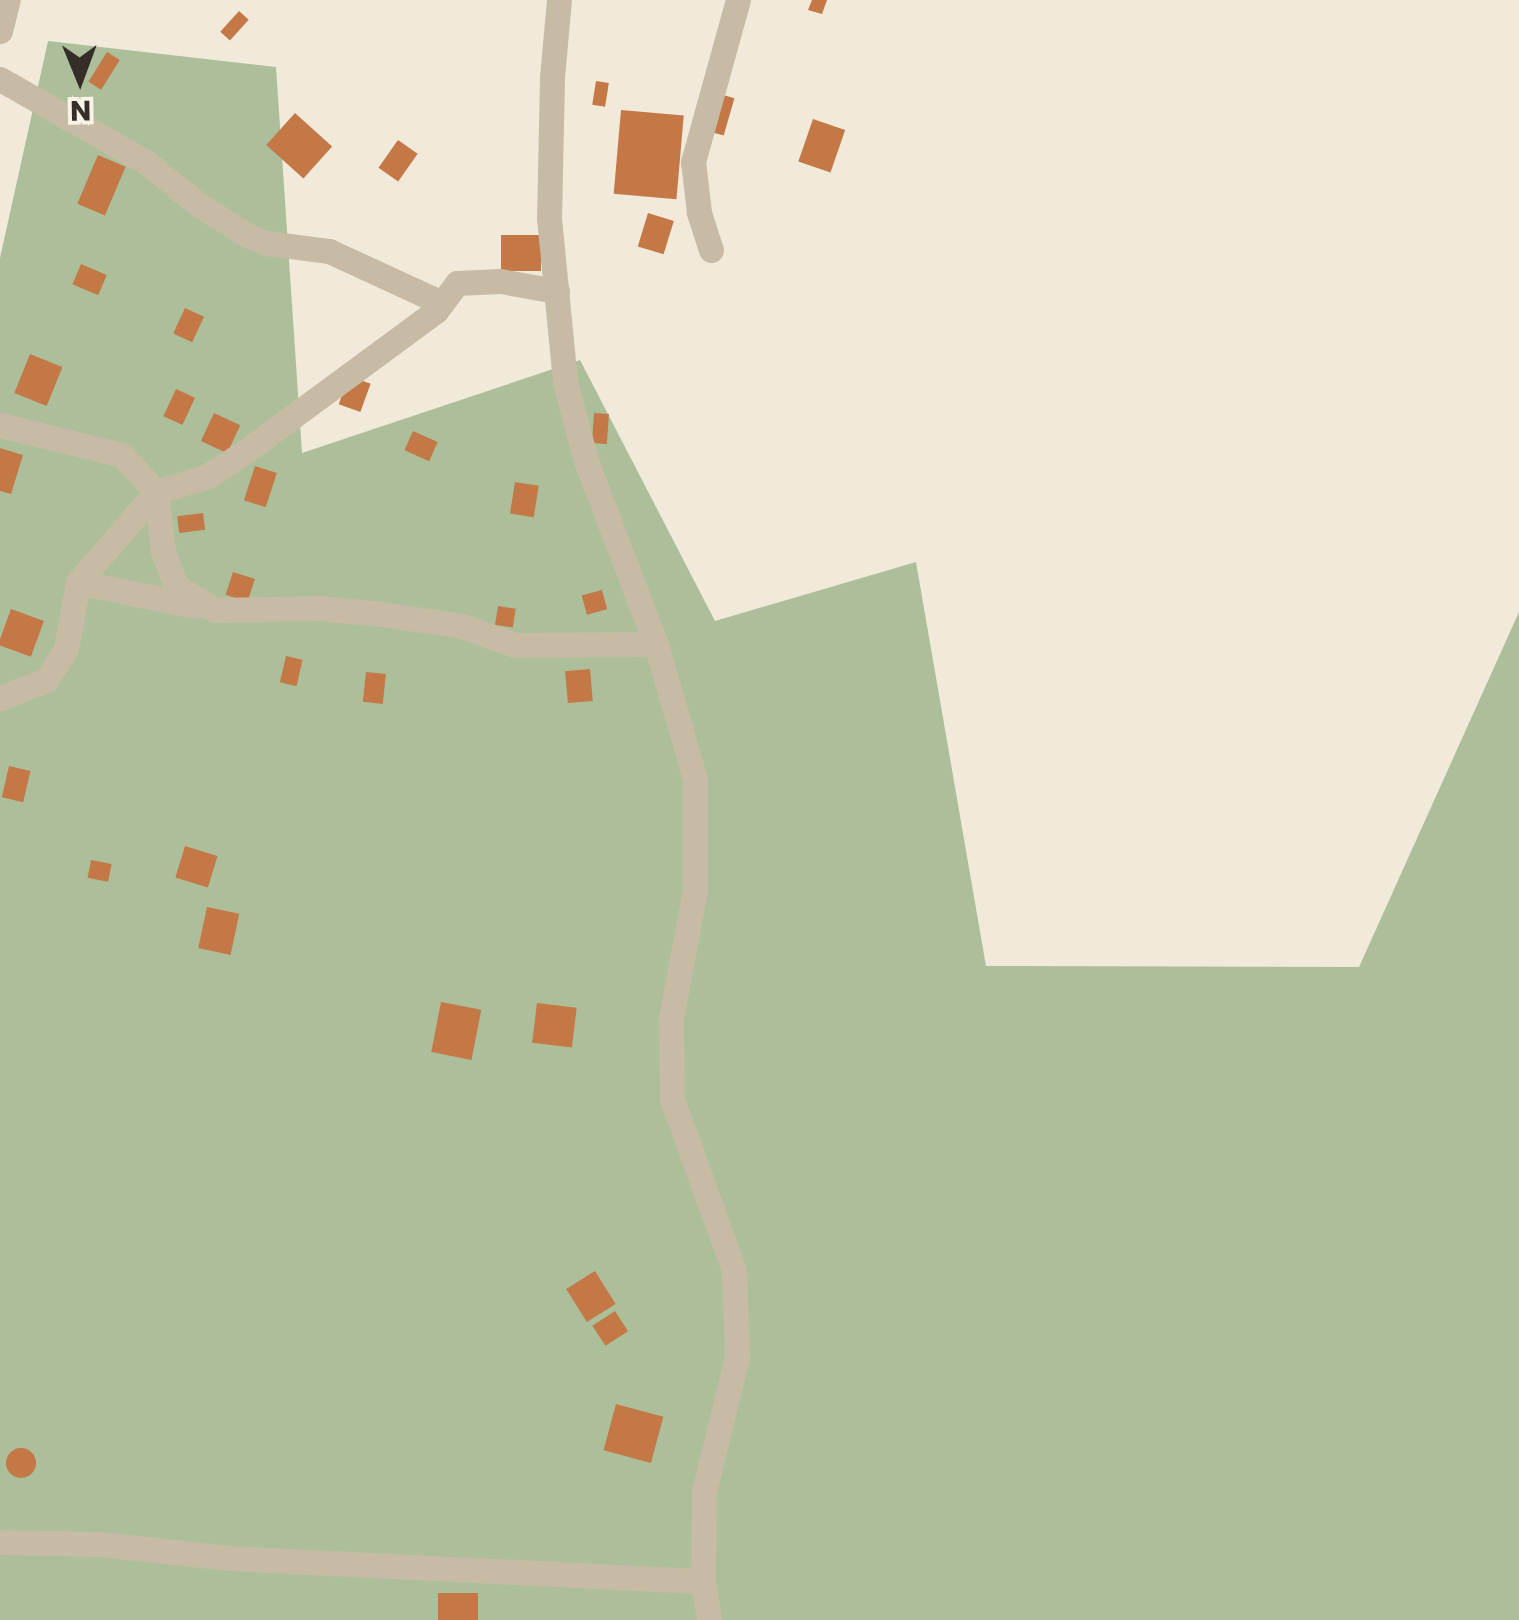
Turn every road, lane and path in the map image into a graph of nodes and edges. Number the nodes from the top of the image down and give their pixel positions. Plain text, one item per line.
1 (8, 0) edge
2 (560, 0) edge
3 (738, 0) edge
4 (0, 31) edge
5 (0, 79) edge
6 (711, 250) dead end
7 (556, 290) junction
8 (442, 303) junction
9 (0, 425) edge
10 (156, 492) junction
11 (78, 582) junction
12 (215, 610) junction
13 (656, 644) junction
14 (0, 698) edge
15 (0, 1542) edge
16 (703, 1581) junction
17 (708, 1620) edge

1 - 4 street
2 - 7 street
3 - 6 street
5 - 8 street
7 - 8 street
7 - 13 street
8 - 10 street
9 - 10 street
10 - 11 street
10 - 12 street
11 - 12 street
11 - 14 street
12 - 13 street
13 - 16 street
15 - 16 street
16 - 17 street

